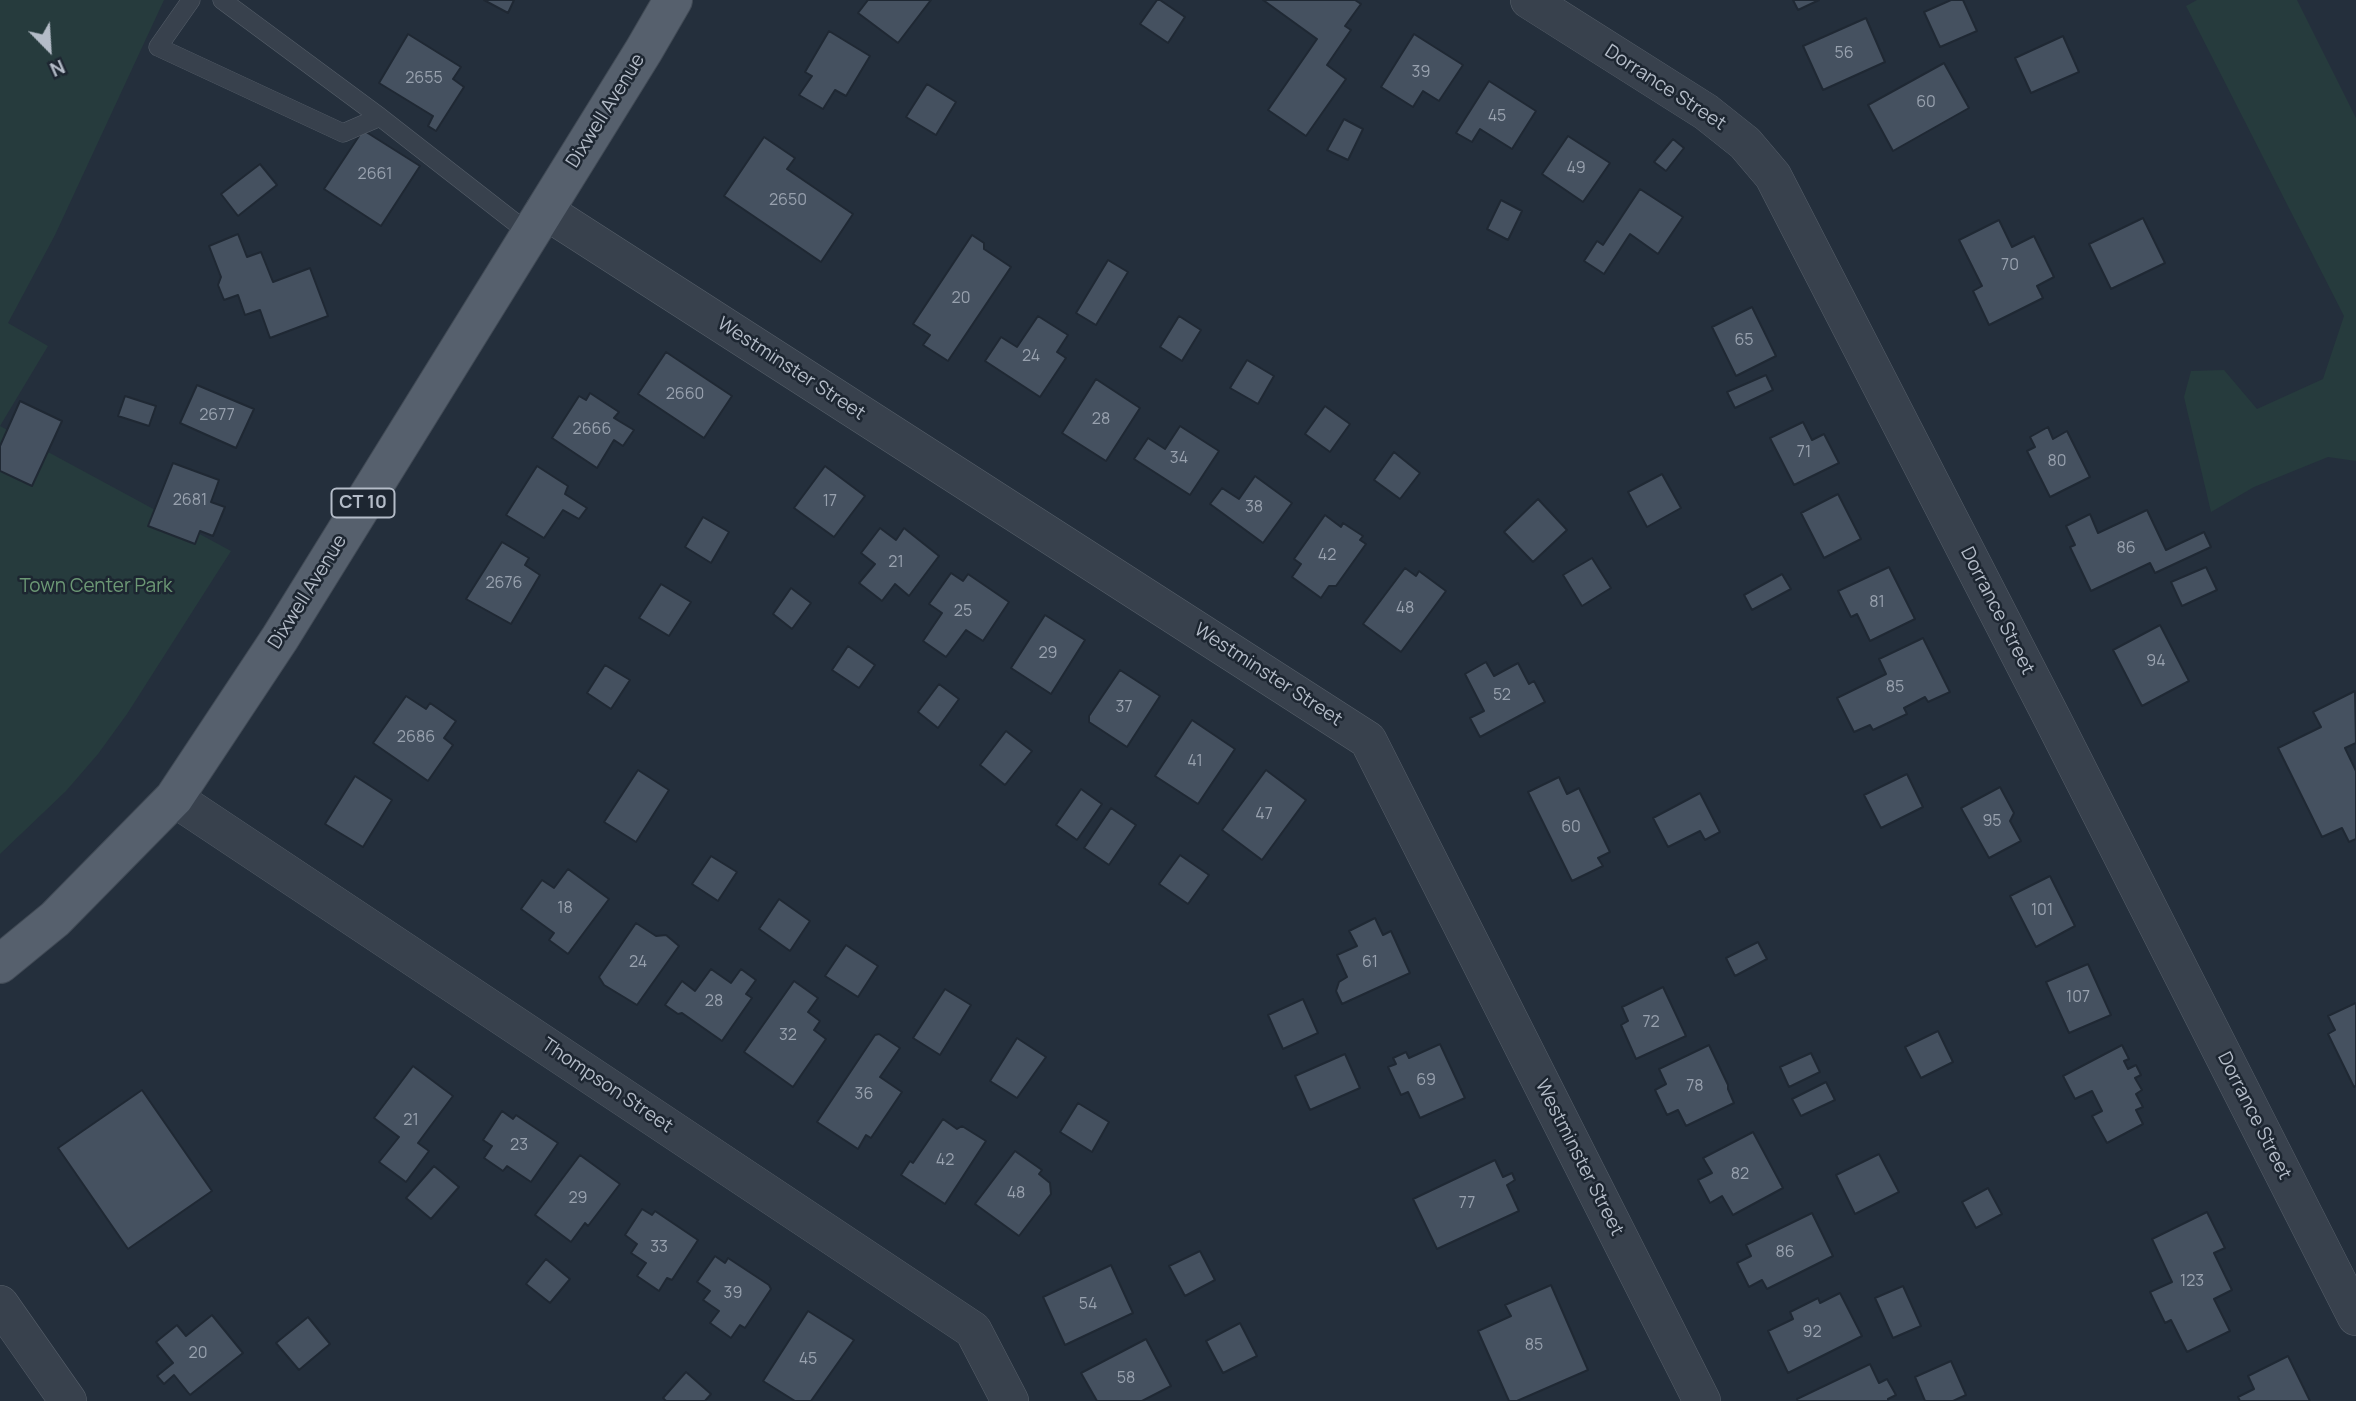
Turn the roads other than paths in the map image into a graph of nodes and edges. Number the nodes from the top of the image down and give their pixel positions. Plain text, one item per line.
1 (191, 0) edge
2 (222, 0) edge
3 (673, 0) edge
4 (1529, 0) edge
5 (380, 117) junction
6 (537, 222) junction
7 (174, 797) junction
8 (0, 964) edge
9 (0, 1304) edge
10 (2356, 1317) edge
11 (68, 1401) edge
12 (1010, 1401) edge
13 (1702, 1401) edge

1 - 5 lane
2 - 5 lane
3 - 6 main road, Dixwell Avenue / CT 10
4 - 10 street, Dorrance Street
5 - 6 lane
6 - 7 main road, Dixwell Avenue / CT 10
6 - 13 street, Westminster Street
7 - 8 main road, Dixwell Avenue / CT 10
7 - 12 street, Thompson Street
9 - 11 street

